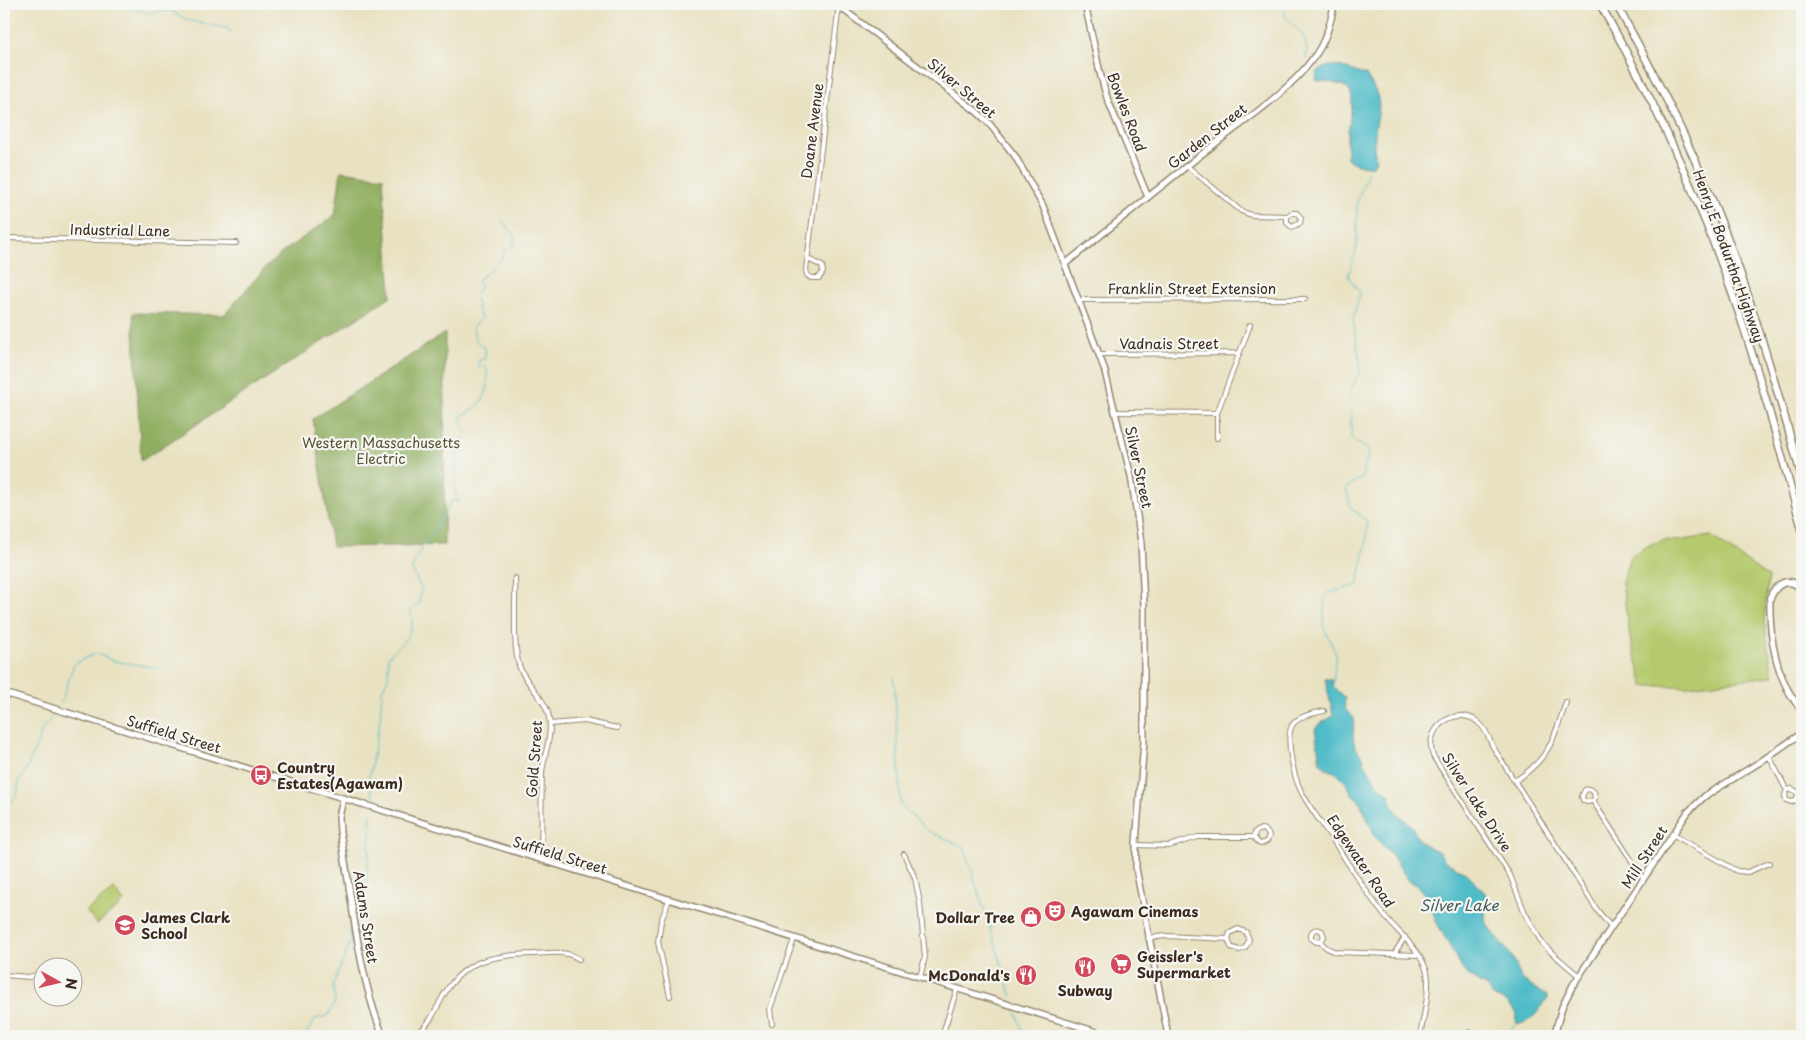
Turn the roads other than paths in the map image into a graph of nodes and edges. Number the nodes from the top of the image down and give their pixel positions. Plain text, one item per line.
1 (1085, 4) edge
2 (1334, 4) edge
3 (1599, 4) edge
4 (838, 5) edge
5 (1617, 5) edge
6 (1802, 120) edge
7 (1802, 131) edge
8 (1188, 166) junction
9 (1148, 197) junction
10 (1287, 216) dead end
11 (4, 238) edge
12 (236, 243) dead end
13 (808, 259) junction
14 (1065, 264) junction
15 (1305, 298) dead end
16 (1079, 300) junction
17 (1250, 325) dead end
18 (1100, 354) junction
19 (1239, 354) junction
20 (1116, 412) junction
21 (1217, 413) junction
22 (1217, 438) dead end
23 (1802, 478) edge
24 (1802, 529) edge
25 (515, 578) dead end
26 (1802, 588) edge
27 (1770, 598) joint
28 (4, 693) edge
29 (1566, 702) dead end
30 (1324, 711) dead end
31 (1802, 711) edge
32 (550, 724) junction
33 (617, 728) dead end
34 (1802, 732) edge
35 (1769, 756) junction
36 (1515, 781) junction
37 (1787, 790) dead end
38 (343, 799) junction
39 (1593, 801) dead end
40 (1672, 834) junction
41 (1254, 837) dead end
42 (1136, 845) junction
43 (904, 854) dead end
44 (541, 860) junction
45 (1769, 863) dead end
46 (1643, 878) junction
47 (669, 900) junction
48 (1611, 927) junction
49 (1405, 937) junction
50 (1148, 938) junction
51 (794, 939) junction
52 (1228, 939) junction
53 (1320, 942) dead end
54 (1394, 954) junction
55 (1418, 955) junction
56 (579, 959) dead end
57 (4, 975) edge
58 (32, 976) edge
59 (1579, 976) junction
60 (920, 978) junction
61 (957, 989) junction
62 (670, 996) dead end
63 (772, 1024) dead end
64 (383, 1036) edge
65 (414, 1036) edge
66 (942, 1036) edge
67 (1110, 1036) edge
68 (1168, 1036) edge
69 (1420, 1036) edge
70 (1462, 1036) edge
71 (1476, 1036) edge
72 (1554, 1036) edge

1 - 9 street, Bowles Road
2 - 8 street, Garden Street
3 - 24 highway, Henry E Bodurtha Highway
4 - 13 street, Doane Avenue
4 - 14 street, Silver Street
5 - 23 highway, Henry E Bodurtha Highway
6 - 7 street
8 - 9 street, Garden Street
8 - 10 street
9 - 14 street, Garden Street
11 - 12 street, Industrial Lane
13 - 13 street, Doane Avenue
14 - 16 street, Silver Street
15 - 16 street, Franklin Street Extension
16 - 18 street, Silver Street
17 - 19 street
18 - 19 street, Vadnais Street
18 - 20 street, Silver Street
19 - 21 street
20 - 21 street
20 - 42 street, Silver Street
21 - 22 street
25 - 32 street, Gold Street
26 - 27 highway
27 - 31 street
28 - 38 street, Suffield Street
29 - 36 street
30 - 49 street, Edgewater Road
32 - 33 street
32 - 44 street, Gold Street
34 - 35 street, Mill Street
35 - 37 street
35 - 40 street, Mill Street
36 - 48 street, Silver Lake Drive
36 - 59 street, Silver Lake Drive
38 - 44 street, Suffield Street
38 - 64 street, Adams Street
39 - 46 street
40 - 45 street
40 - 46 street, Mill Street
41 - 42 street
42 - 50 street, Silver Street
43 - 60 street
44 - 47 street, Suffield Street
46 - 48 street, Mill Street
47 - 51 street, Suffield Street
47 - 62 street
48 - 59 street, Mill Street
49 - 54 street
49 - 55 street, Edgewater Road
50 - 52 street
50 - 68 street, Silver Street
51 - 60 street, Suffield Street
51 - 63 street
52 - 52 street
53 - 54 street
54 - 55 street
55 - 69 street, Edgewater Road
56 - 65 street
57 - 58 street
59 - 72 street, Mill Street
60 - 61 street, Suffield Street
61 - 66 street
61 - 67 street, Suffield Street
70 - 71 street

